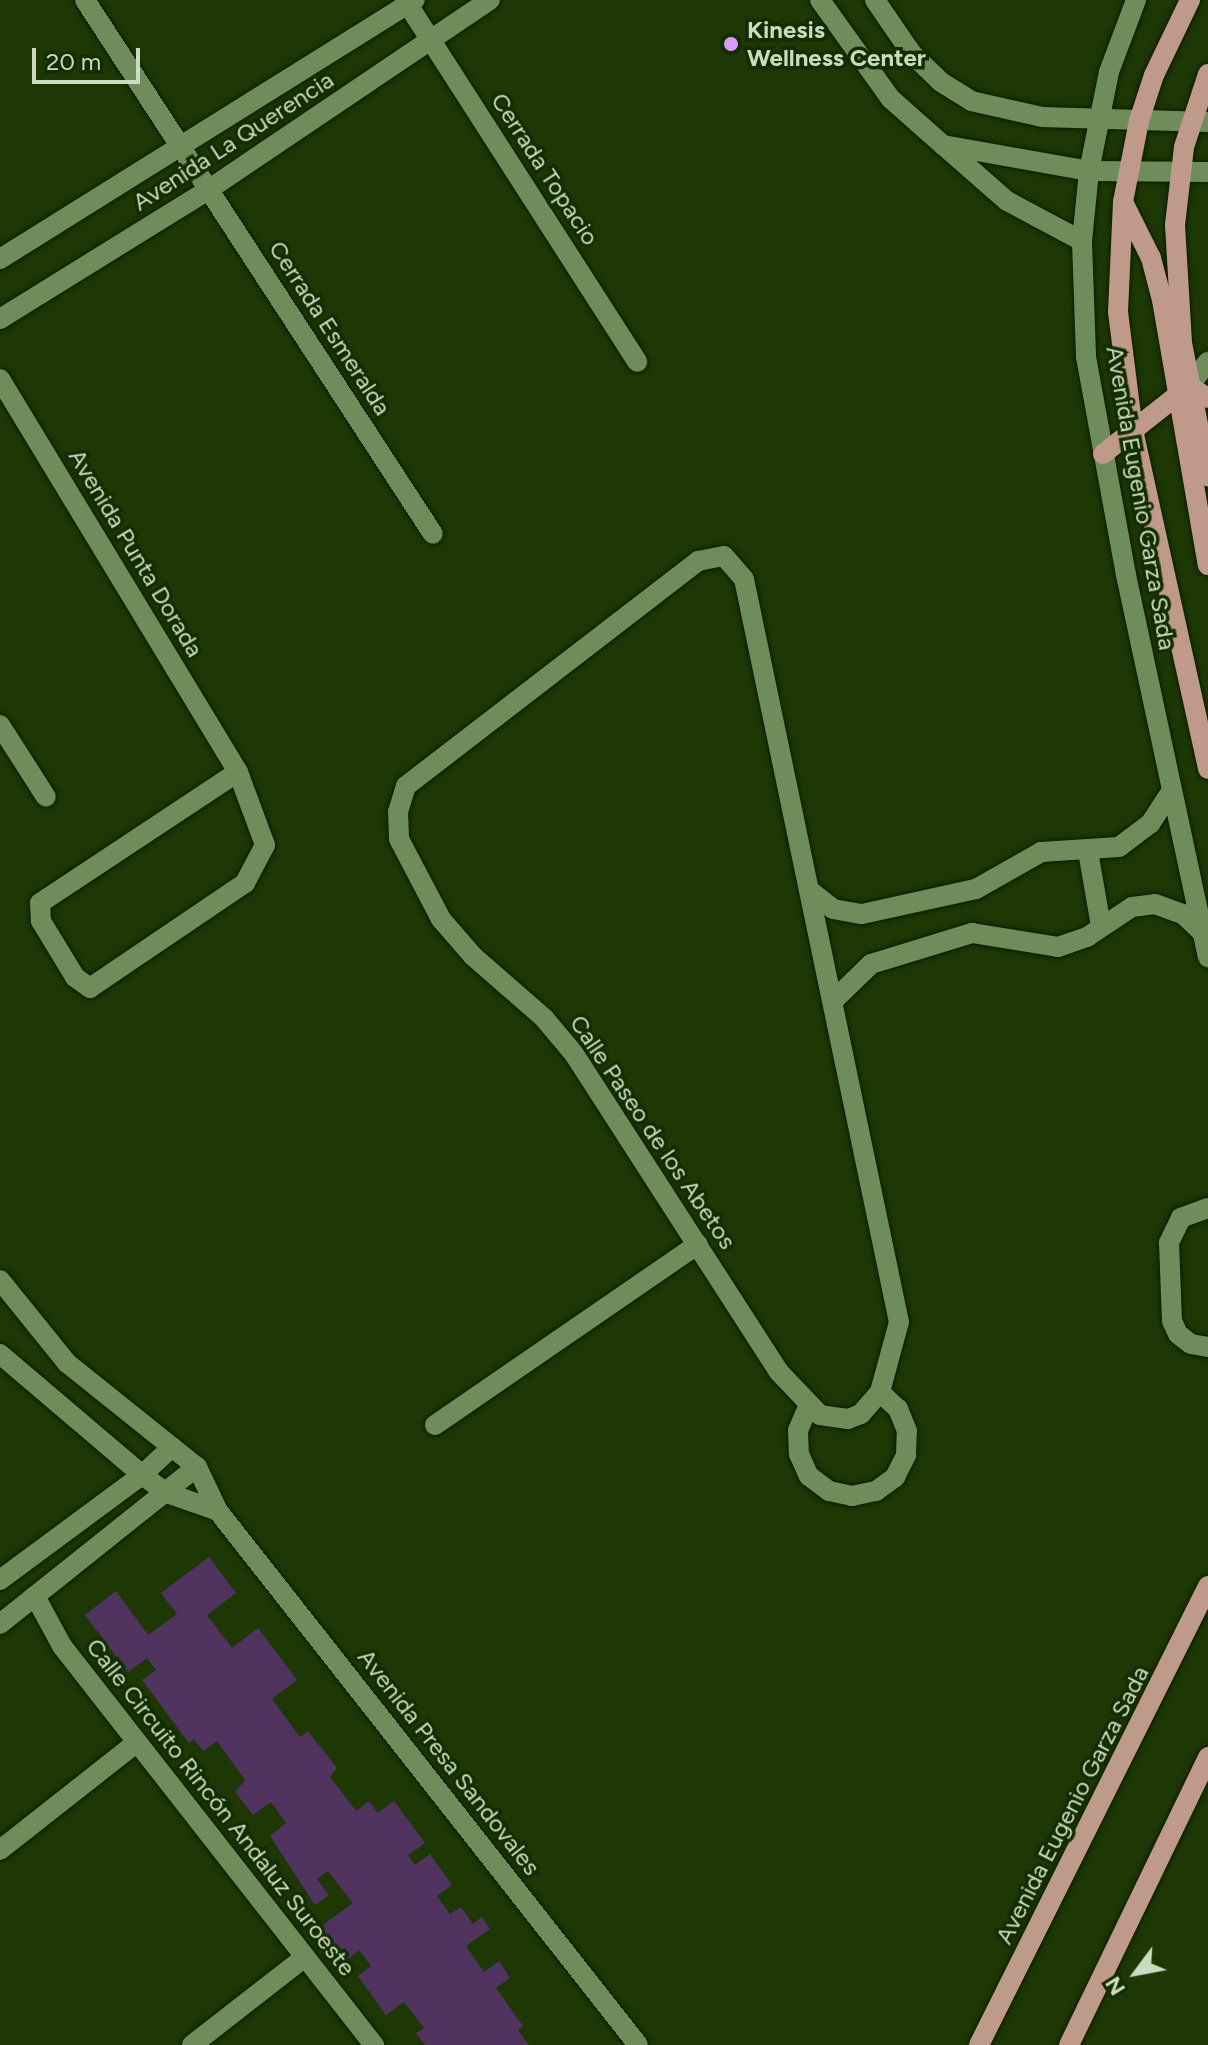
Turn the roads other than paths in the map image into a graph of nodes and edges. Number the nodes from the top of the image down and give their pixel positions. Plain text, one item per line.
1 (85, 0) edge
2 (490, 0) edge
3 (820, 0) edge
4 (875, 0) edge
5 (1136, 0) edge
6 (1190, 0) edge
7 (409, 2) edge
8 (432, 42) junction
9 (1208, 74) edge
10 (1098, 118) junction
11 (1139, 121) junction
12 (1199, 122) edge
13 (943, 145) junction
14 (183, 150) junction
15 (1089, 171) junction
16 (1128, 171) junction
17 (1208, 172) edge
18 (1178, 174) junction
19 (208, 190) junction
20 (1123, 202) junction
21 (1082, 241) junction
22 (0, 259) edge
23 (0, 319) edge
24 (637, 362) dead end
25 (1208, 362) edge
26 (0, 379) edge
27 (1183, 392) junction
28 (1208, 398) edge
29 (1133, 430) junction
30 (1103, 454) junction
31 (1208, 476) edge
32 (433, 534) dead end
33 (1208, 565) edge
34 (1, 727) edge
35 (8, 755) edge
36 (233, 764) junction
37 (1208, 769) edge
38 (1171, 792) junction
39 (46, 797) dead end
40 (1088, 851) junction
41 (809, 890) junction
42 (1101, 926) junction
43 (1204, 934) junction
44 (1208, 957) edge
45 (834, 1000) junction
46 (1208, 1208) edge
47 (698, 1244) junction
48 (0, 1280) edge
49 (1208, 1347) edge
50 (0, 1354) edge
51 (880, 1392) junction
52 (808, 1407) junction
53 (435, 1425) dead end
54 (172, 1447) junction
55 (197, 1467) junction
56 (142, 1475) junction
57 (167, 1493) junction
58 (218, 1511) junction
59 (0, 1580) edge
60 (1208, 1586) edge
61 (35, 1596) junction
62 (0, 1624) edge
63 (137, 1742) junction
64 (1208, 1757) edge
65 (0, 1850) edge
66 (305, 1957) junction
67 (192, 2045) edge
68 (374, 2045) edge
69 (638, 2045) edge
70 (979, 2045) edge
71 (1069, 2045) edge

1 - 14 street, Cerrada Esmeralda
2 - 8 street, Avenida La Querencia
3 - 13 street
4 - 10 street
5 - 10 street, Avenida Eugenio Garza Sada
6 - 11 main road, Avenida Eugenio Garza Sada
7 - 8 street, Cerrada Topacio
7 - 14 street, Avenida La Querencia
8 - 19 street, Avenida La Querencia
8 - 24 street, Cerrada Topacio
9 - 12 main road
10 - 11 street
10 - 15 street, Avenida Eugenio Garza Sada
11 - 12 street
11 - 16 main road, Avenida Eugenio Garza Sada
12 - 18 main road
13 - 15 street
13 - 21 street
14 - 19 street, Cerrada Esmeralda
14 - 22 street, Avenida La Querencia
15 - 16 street
15 - 21 street, Avenida Eugenio Garza Sada
16 - 18 street
16 - 20 main road, Avenida Eugenio Garza Sada
17 - 18 street
18 - 27 main road
19 - 23 street, Avenida La Querencia
19 - 32 street, Cerrada Esmeralda
20 - 27 main road
20 - 29 main road, Avenida Eugenio Garza Sada
21 - 30 street, Avenida Eugenio Garza Sada
25 - 27 street
26 - 36 street, Avenida Punta Dorada
27 - 28 main road
27 - 29 main road
27 - 31 main road
27 - 33 main road
29 - 30 main road
29 - 37 main road, Avenida Eugenio Garza Sada
30 - 38 street, Avenida Eugenio Garza Sada
34 - 35 street
35 - 39 street
36 - 36 street, Avenida Punta Dorada
38 - 40 street
38 - 43 street, Avenida Eugenio Garza Sada
40 - 41 street
40 - 42 street
41 - 45 street, Calle Paseo de los Abetos
41 - 47 street, Calle Paseo de los Abetos
42 - 43 street
42 - 45 street
43 - 44 street, Avenida Eugenio Garza Sada
45 - 51 street, Calle Paseo de los Abetos
46 - 49 street
47 - 52 street, Calle Paseo de los Abetos
47 - 53 street
48 - 54 street, Avenida Presa Sandovales
50 - 56 street
51 - 52 street
51 - 52 street
54 - 55 street, Avenida Presa Sandovales
54 - 56 street
55 - 57 street
55 - 58 street, Avenida Presa Sandovales
56 - 57 street
56 - 59 street
57 - 58 street
57 - 61 street
58 - 69 street, Avenida Presa Sandovales
60 - 70 main road, Avenida Eugenio Garza Sada
61 - 62 street
61 - 63 street, Calle Circuito Rincón Andaluz Suroeste
63 - 65 street
63 - 66 street, Calle Circuito Rincón Andaluz Suroeste
64 - 71 main road
66 - 67 street
66 - 68 street, Calle Circuito Rincón Andaluz Suroeste

